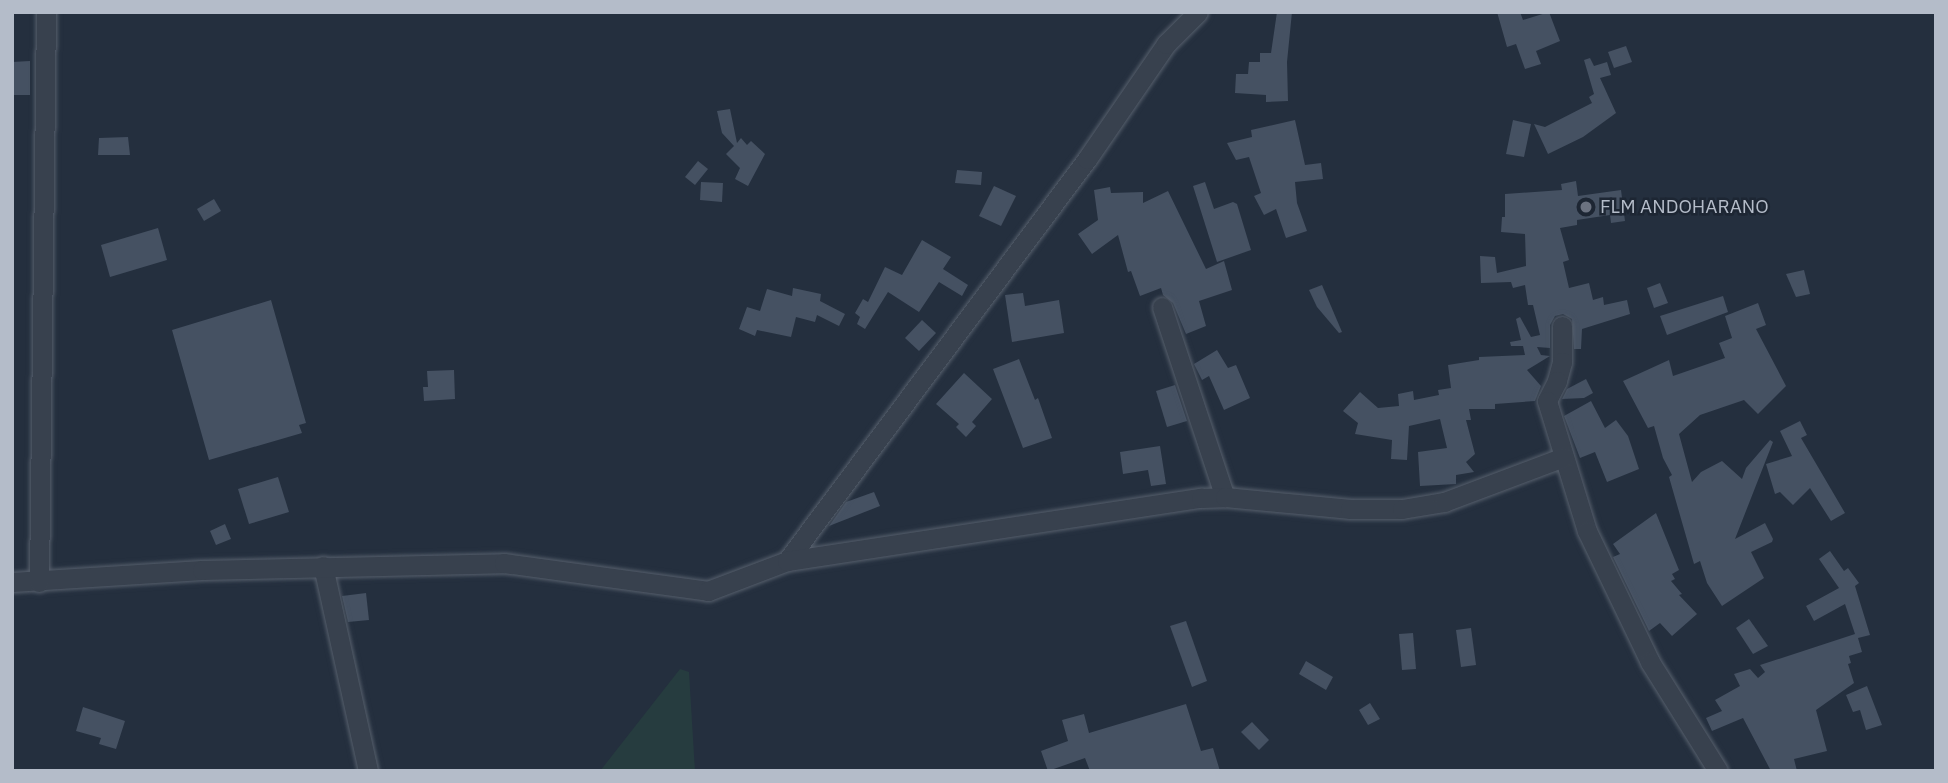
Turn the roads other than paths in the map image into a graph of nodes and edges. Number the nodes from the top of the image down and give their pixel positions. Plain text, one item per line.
1 (46, 12) edge
2 (1198, 12) edge
3 (1162, 307) dead end
4 (1562, 326) dead end
5 (1564, 457) junction
6 (1226, 498) junction
7 (788, 561) junction
8 (323, 566) junction
9 (12, 582) edge
10 (40, 582) junction
11 (368, 771) edge
12 (1718, 771) edge

1 - 10 street
2 - 7 street
3 - 6 street
4 - 5 street
5 - 6 street
5 - 12 street
6 - 7 street
7 - 8 street
8 - 10 street
8 - 11 street
9 - 10 street

